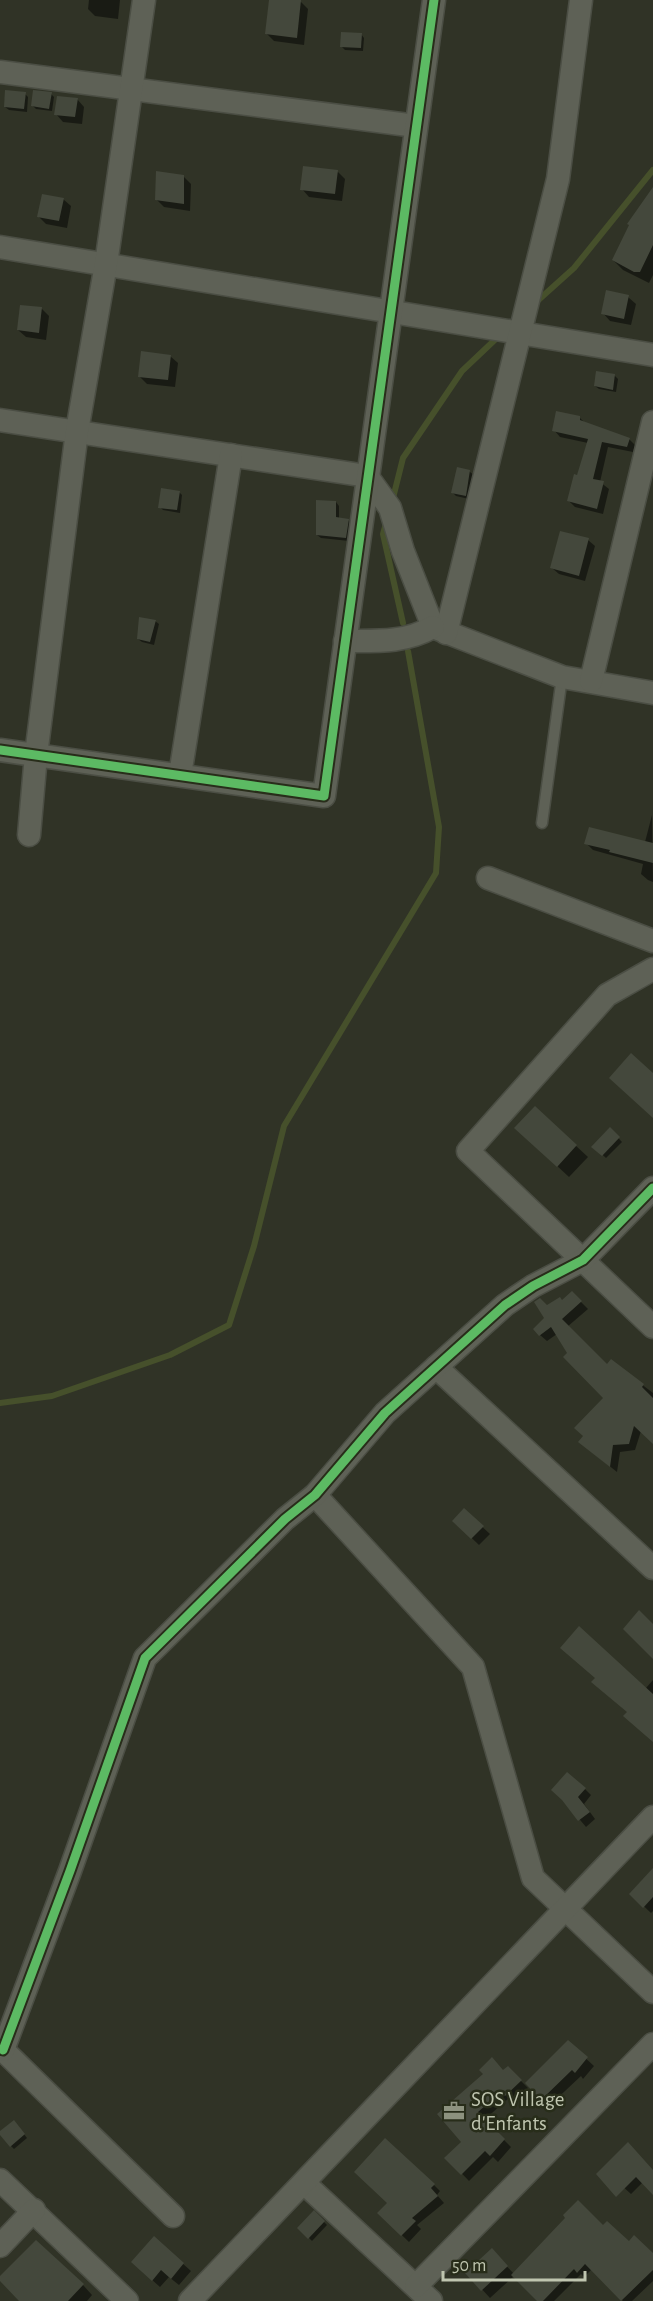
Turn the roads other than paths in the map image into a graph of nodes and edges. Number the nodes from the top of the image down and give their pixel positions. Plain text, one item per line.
1 (144, 0) edge
2 (434, 0) edge
3 (581, 0) edge
4 (0, 72) edge
5 (131, 89) junction
6 (416, 126) junction
7 (0, 247) edge
8 (106, 264) junction
9 (390, 311) junction
10 (520, 333) junction
11 (653, 355) edge
12 (0, 420) edge
13 (653, 422) edge
14 (77, 431) junction
15 (231, 455) junction
16 (367, 476) junction
17 (440, 630) junction
18 (345, 640) junction
19 (562, 677) junction
20 (591, 681) junction
21 (653, 693) edge
22 (0, 750) edge
23 (36, 755) junction
24 (180, 775) junction
25 (542, 823) dead end
26 (29, 835) dead end
27 (488, 878) dead end
28 (653, 941) edge
29 (653, 969) edge
30 (653, 1188) edge
31 (583, 1260) junction
32 (653, 1327) edge
33 (436, 1367) junction
34 (315, 1495) junction
35 (653, 1568) edge
36 (653, 1817) edge
37 (564, 1908) junction
38 (653, 1992) edge
39 (653, 2044) edge
40 (2, 2048) edge
41 (0, 2180) edge
42 (304, 2183) junction
43 (34, 2210) junction
44 (173, 2216) dead end
45 (0, 2246) edge
46 (424, 2294) edge
47 (127, 2301) edge
48 (190, 2301) edge

1 - 5 street
2 - 6 street
3 - 10 street
4 - 5 street
5 - 6 street
5 - 8 street
6 - 9 street
7 - 8 street
8 - 9 street
8 - 14 street
9 - 10 street
9 - 16 street
10 - 11 street
10 - 17 street
12 - 14 street
13 - 20 street
14 - 15 street
14 - 23 street
15 - 16 street
15 - 24 street
16 - 17 street
16 - 18 street
17 - 18 street
17 - 19 street
18 - 24 street
19 - 20 street
19 - 25 lane
20 - 21 street
22 - 23 street
23 - 24 street
23 - 26 street
27 - 28 street
29 - 31 street
30 - 31 street
31 - 32 street
31 - 33 street
33 - 34 street
33 - 35 street
34 - 37 street
34 - 40 street
36 - 37 street
37 - 38 street
37 - 42 street
39 - 46 street
40 - 44 street
41 - 43 street
42 - 46 street
42 - 48 street
43 - 45 street
43 - 47 street

